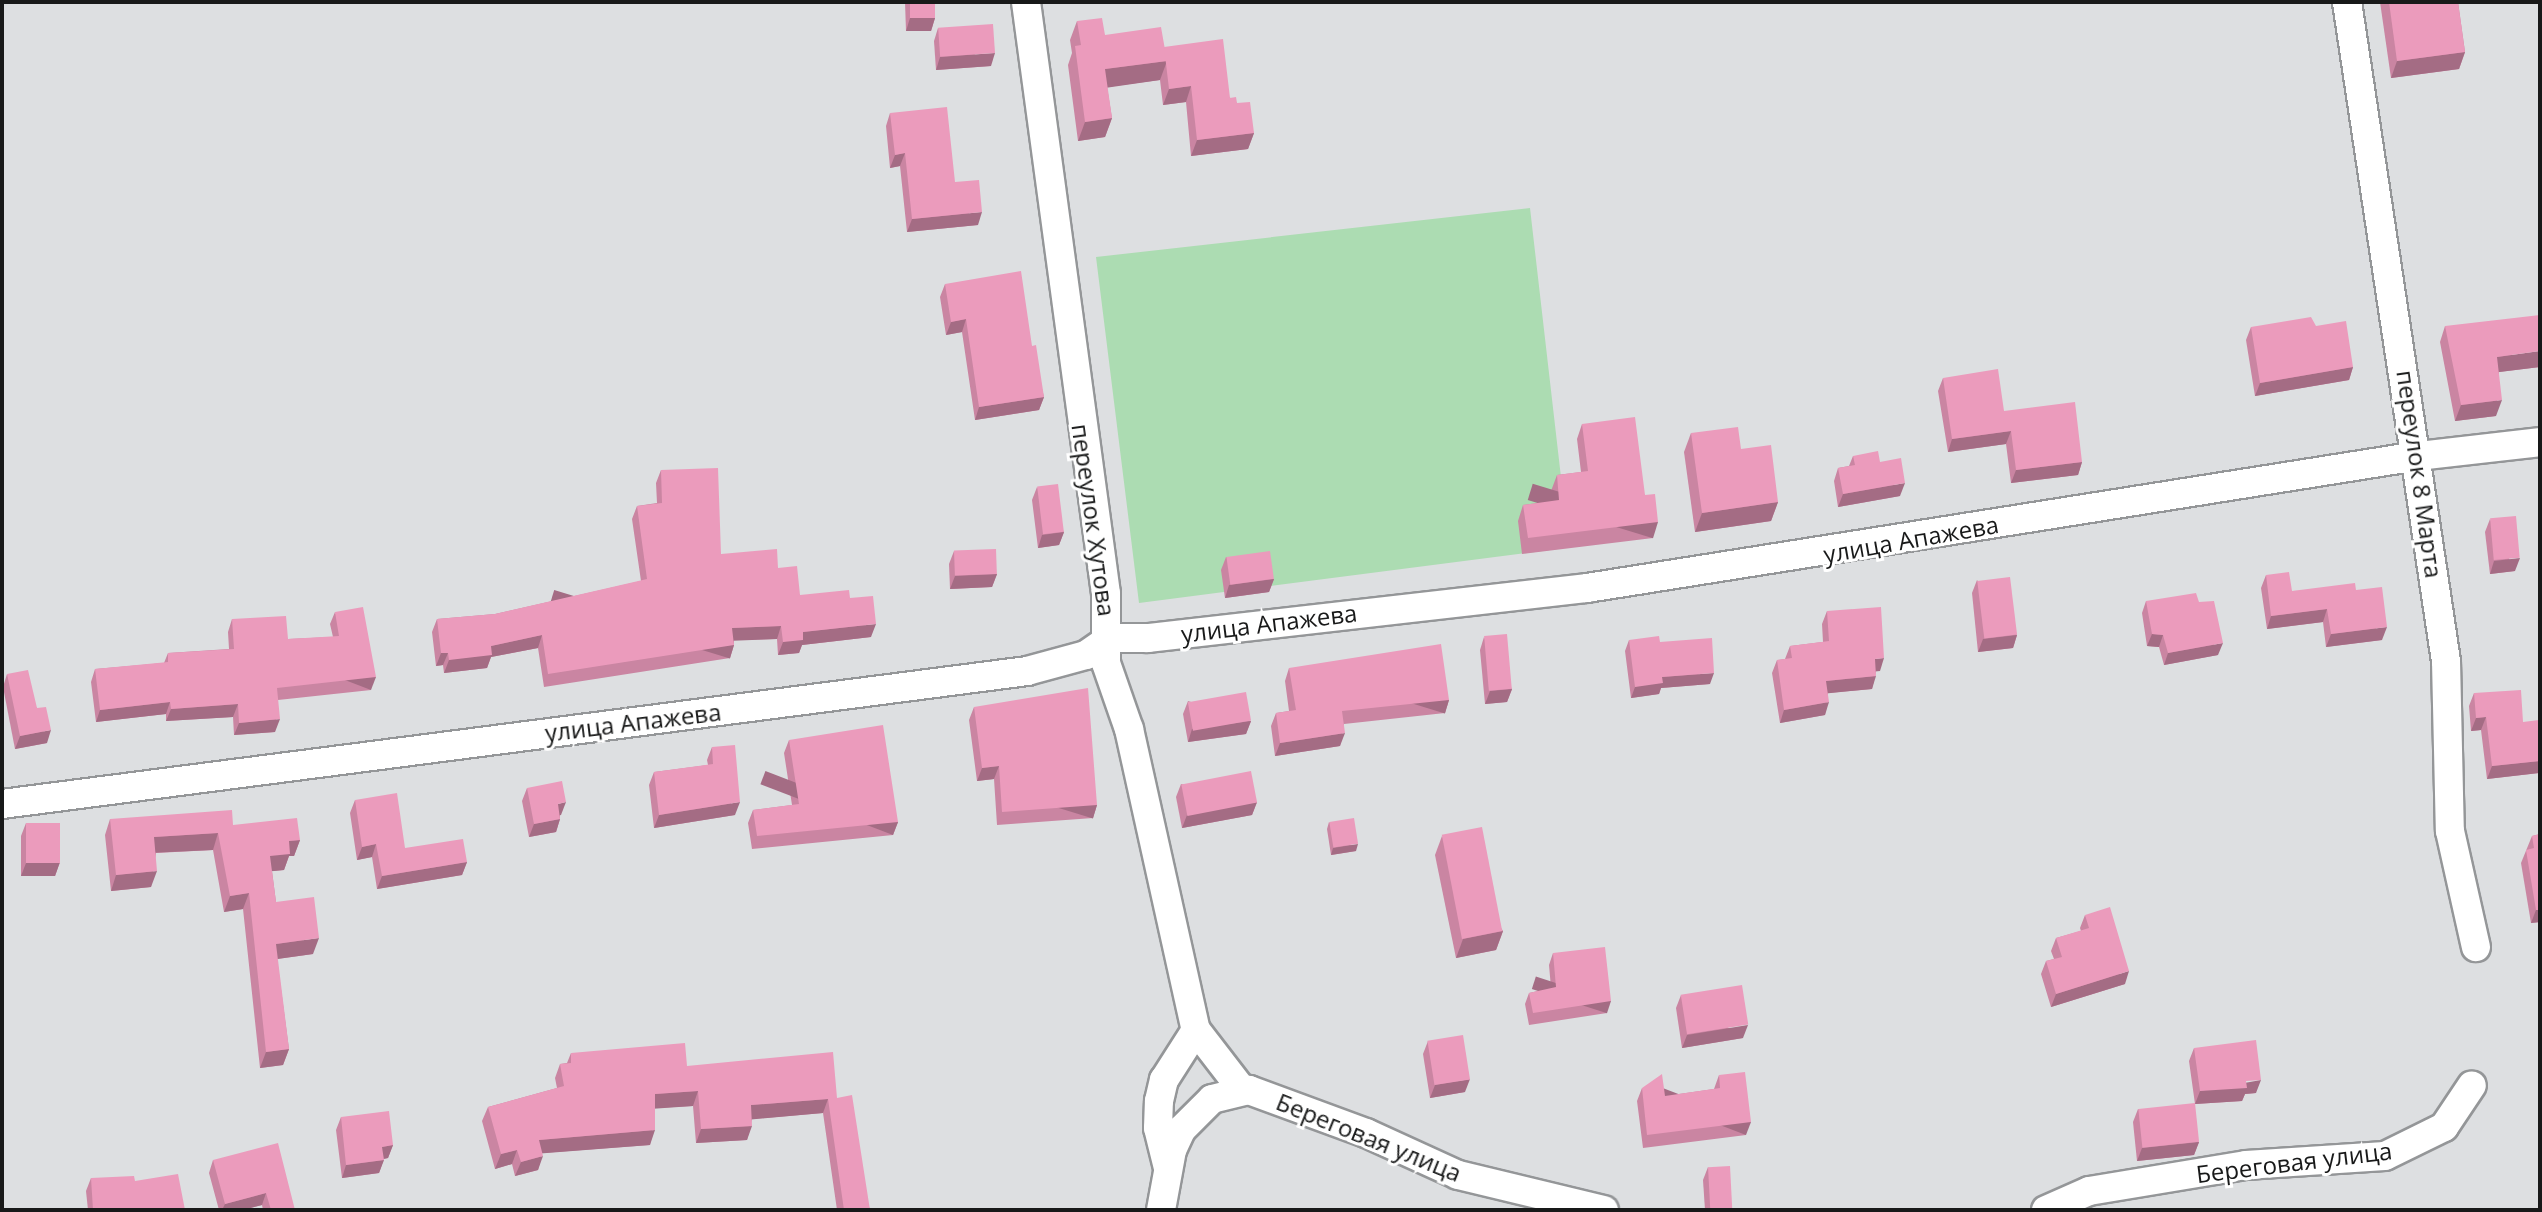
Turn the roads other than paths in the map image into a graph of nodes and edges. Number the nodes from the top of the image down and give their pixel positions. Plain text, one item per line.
1 (1026, 2) edge
2 (2347, 2) edge
3 (2540, 442) edge
4 (2418, 456) junction
5 (1110, 638) junction
6 (2, 804) edge
7 (2476, 947) dead end
8 (1196, 1030) junction
9 (2472, 1085) dead end
10 (1243, 1091) junction
11 (1168, 1168) junction
12 (1161, 1210) edge
13 (1604, 1210) edge
14 (2046, 1210) edge

1 - 5 street, переулок Хутова
2 - 4 street, переулок 8 Марта
3 - 4 street, улица Апажева
4 - 5 street, улица Апажева
4 - 7 street, переулок 8 Марта
5 - 6 street, улица Апажева
5 - 8 street, переулок Хутова
8 - 10 street
8 - 11 street
9 - 14 street, Береговая улица
10 - 11 street, Береговая улица
10 - 13 street, Береговая улица
11 - 12 street, Береговая улица

